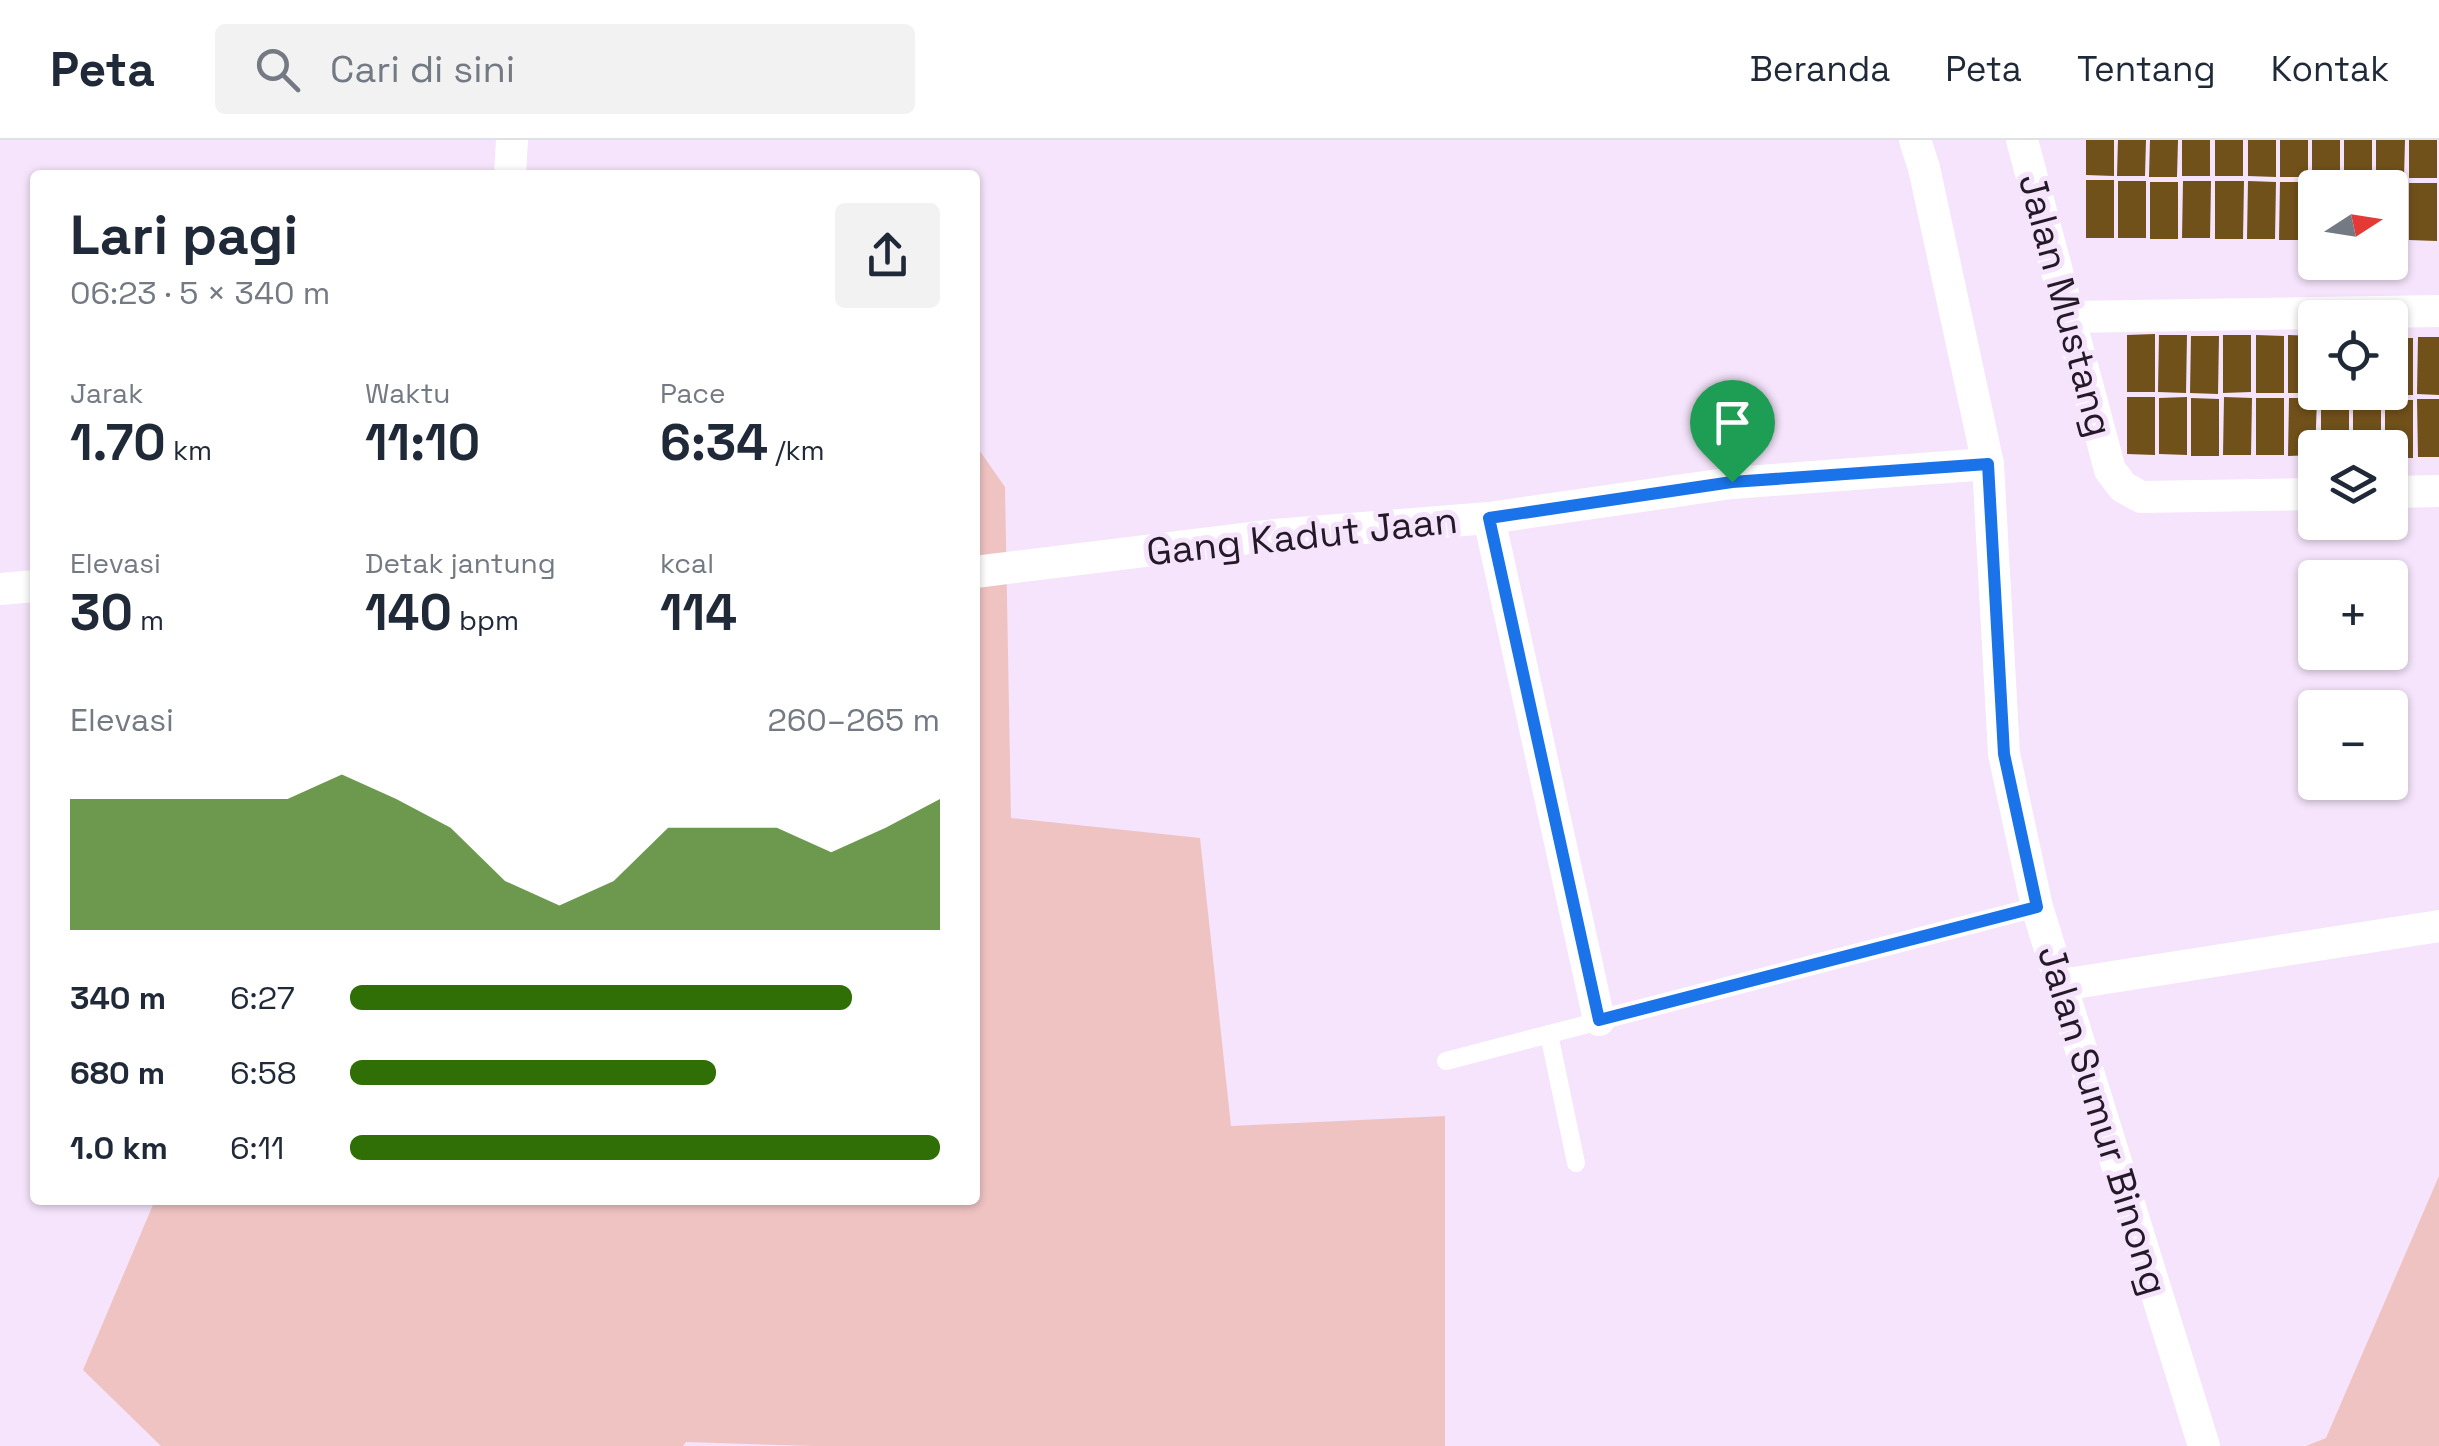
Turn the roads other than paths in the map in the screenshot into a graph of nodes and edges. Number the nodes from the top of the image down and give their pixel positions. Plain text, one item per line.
1 (512, 140) edge
2 (1914, 140) edge
3 (2022, 140) edge
4 (510, 170) edge
5 (2439, 310) edge
6 (2068, 316) junction
7 (1988, 464) junction
8 (2439, 491) edge
9 (2408, 492) edge
10 (2298, 494) edge
11 (1489, 518) junction
12 (980, 571) edge
13 (30, 586) edge
14 (0, 589) edge
15 (2037, 907) junction
16 (2439, 926) edge
17 (2061, 985) junction
18 (1599, 1020) junction
19 (1549, 1034) junction
20 (1446, 1061) dead end
21 (1576, 1163) dead end
22 (2204, 1446) edge

1 - 4 street
2 - 7 street, Jalan Sumur Binong
3 - 6 street, Jalan Mustang
5 - 6 street
6 - 10 street, Jalan Mustang
7 - 11 street, Gang Kadut Jaan
7 - 15 street, Jalan Sumur Binong
8 - 9 street
11 - 12 street, Gang Kadut Jaan
11 - 18 street
13 - 14 street
15 - 17 street, Jalan Sumur Binong
15 - 18 lane
16 - 17 street
17 - 22 street, Jalan Sumur Binong
18 - 19 lane
19 - 20 lane
19 - 21 lane

